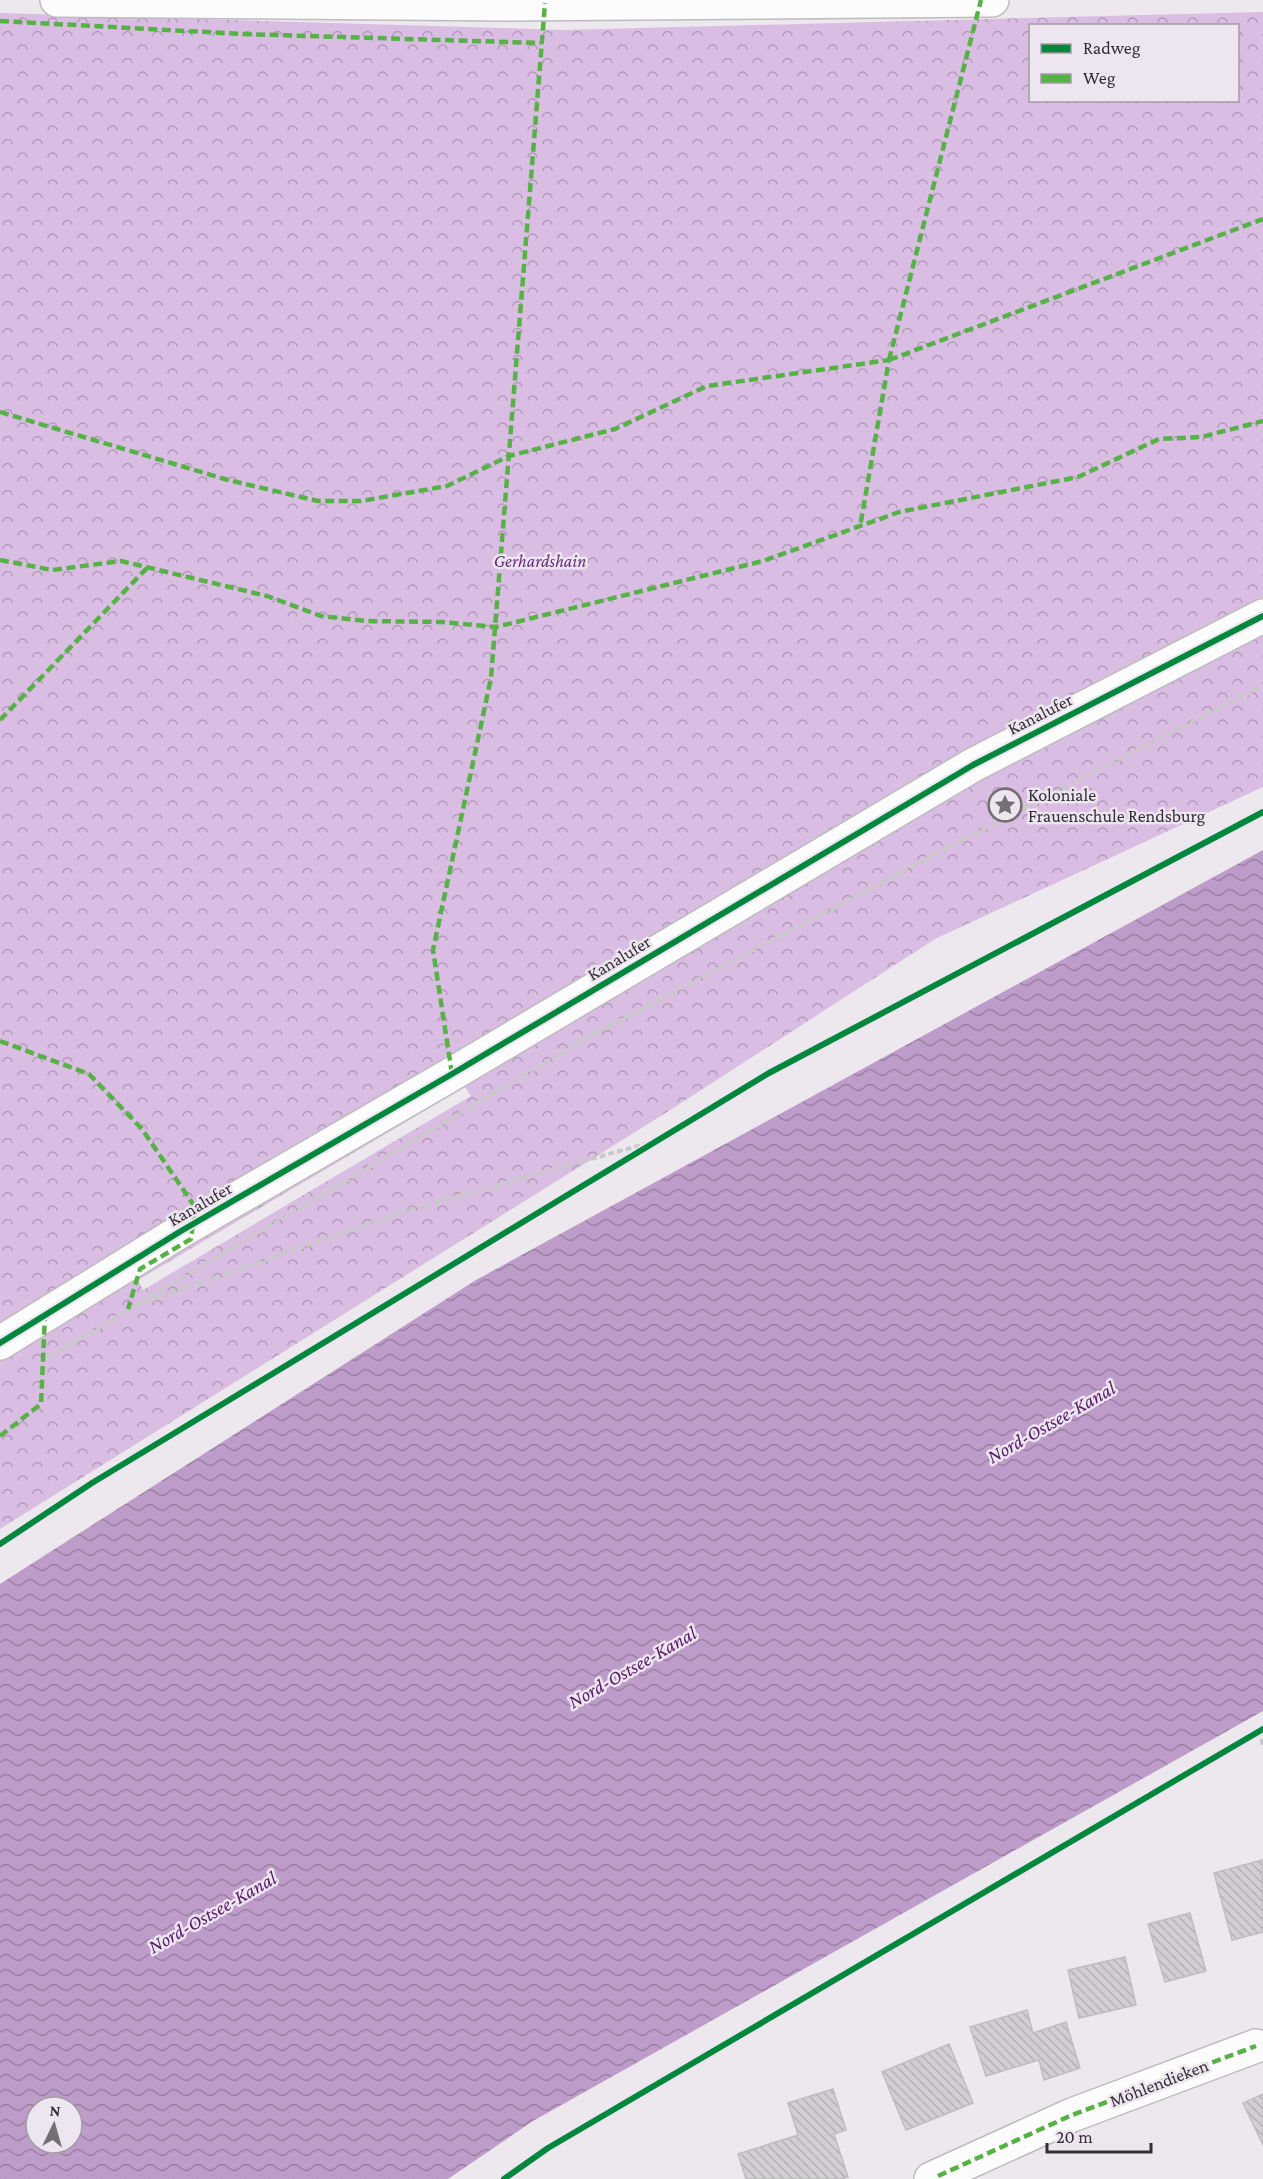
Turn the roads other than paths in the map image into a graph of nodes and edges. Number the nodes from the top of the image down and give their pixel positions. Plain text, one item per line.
1 (57, 0) edge
2 (992, 0) edge
3 (912, 1) edge
4 (1263, 616) edge
5 (0, 1343) edge
6 (1256, 2046) dead end
7 (931, 2179) edge

1 - 3 street
2 - 3 street
4 - 5 street, Kanalufer
6 - 7 street, Möhlendieken

